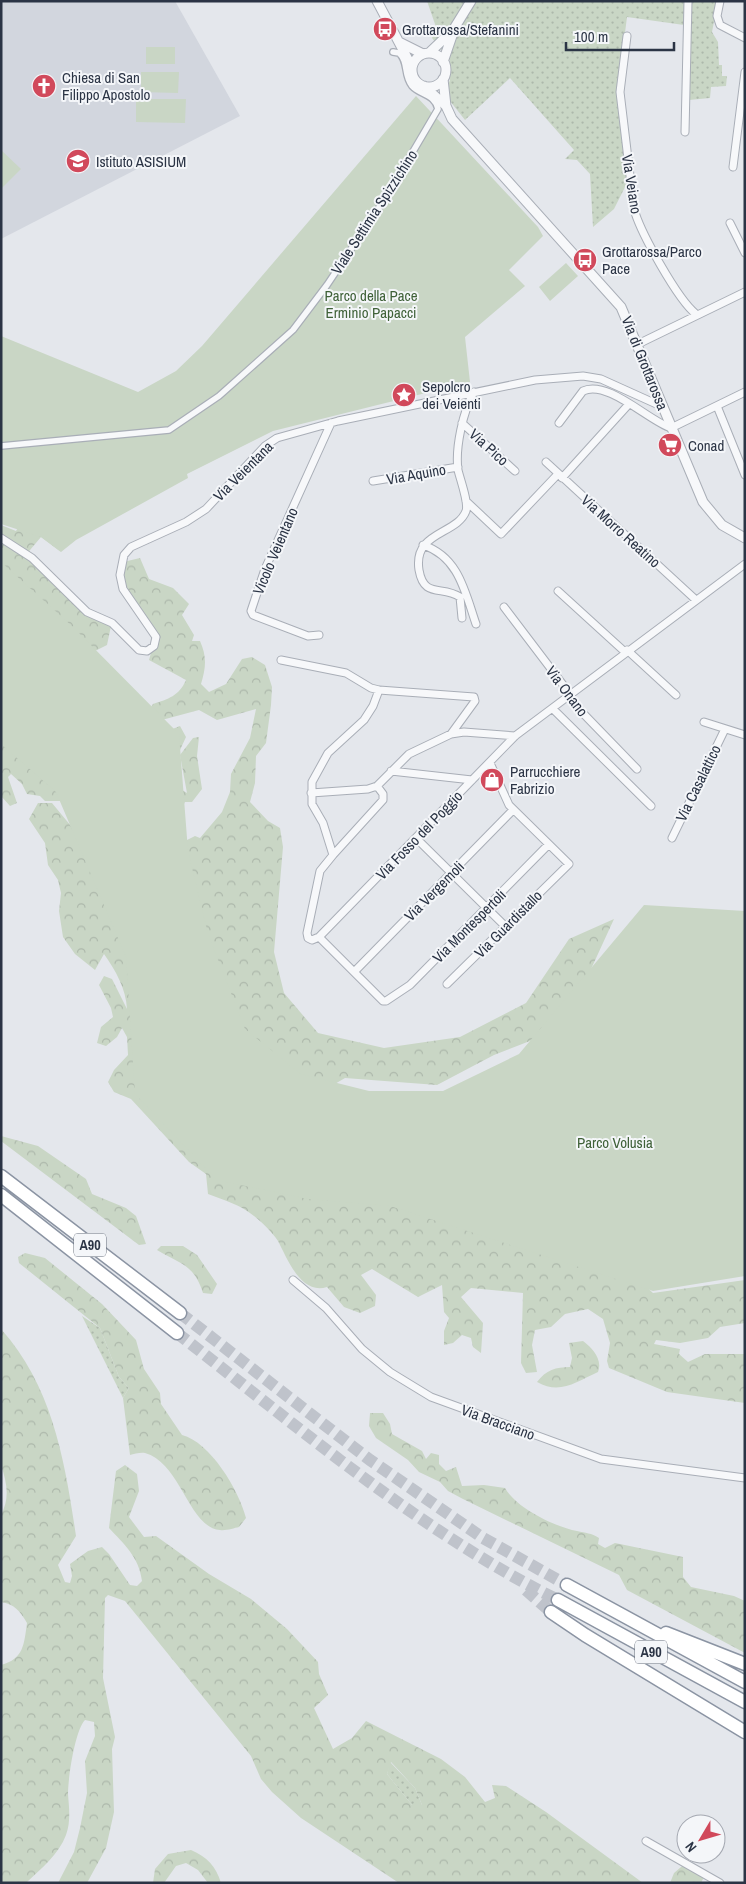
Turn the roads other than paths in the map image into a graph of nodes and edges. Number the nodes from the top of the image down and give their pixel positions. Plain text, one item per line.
1 (377, 1) edge
2 (471, 1) edge
3 (688, 1) edge
4 (720, 1) edge
5 (456, 27) junction
6 (627, 36) dead end
7 (745, 38) edge
8 (398, 42) junction
9 (393, 52) dead end
10 (426, 53) junction
11 (443, 62) junction
12 (412, 67) junction
13 (745, 72) edge
14 (443, 79) junction
15 (424, 86) junction
16 (446, 106) junction
17 (684, 132) dead end
18 (733, 167) dead end
19 (730, 223) dead end
20 (745, 253) edge
21 (745, 292) edge
22 (696, 314) junction
23 (638, 344) junction
24 (474, 392) junction
25 (745, 392) edge
26 (629, 404) junction
27 (717, 406) junction
28 (663, 407) junction
29 (331, 423) junction
30 (462, 423) junction
31 (559, 423) dead end
32 (672, 428) junction
33 (1, 446) edge
34 (546, 462) dead end
35 (458, 467) junction
36 (515, 471) dead end
37 (745, 475) edge
38 (560, 476) junction
39 (373, 481) dead end
40 (466, 501) junction
41 (1, 538) edge
42 (745, 538) edge
43 (423, 545) junction
44 (745, 564) edge
45 (558, 591) dead end
46 (696, 600) junction
47 (504, 607) dead end
48 (462, 618) dead end
49 (476, 624) dead end
50 (319, 634) dead end
51 (626, 651) junction
52 (281, 660) dead end
53 (379, 690) junction
54 (676, 695) dead end
55 (569, 696) junction
56 (553, 709) junction
57 (704, 722) dead end
58 (725, 729) junction
59 (451, 734) junction
60 (745, 735) edge
61 (515, 736) junction
62 (490, 763) junction
63 (637, 769) dead end
64 (391, 771) junction
65 (472, 780) junction
66 (377, 786) junction
67 (311, 793) junction
68 (651, 806) dead end
69 (513, 810) junction
70 (672, 838) dead end
71 (417, 839) junction
72 (548, 845) junction
73 (333, 855) junction
74 (452, 873) junction
75 (486, 908) junction
76 (506, 927) junction
77 (319, 937) junction
78 (354, 972) junction
79 (447, 984) dead end
80 (1, 1176) edge
81 (1, 1195) edge
82 (292, 1280) dead end
83 (180, 1313) tunnel mouth
84 (177, 1333) tunnel mouth
85 (745, 1478) edge
86 (567, 1585) tunnel mouth
87 (630, 1620) junction
88 (745, 1664) edge
89 (745, 1682) edge
90 (745, 1702) edge
91 (745, 1732) edge
92 (646, 1841) dead end
93 (720, 1883) edge

1 - 8 street
2 - 5 street
3 - 17 street
4 - 7 street
5 - 10 street
5 - 11 street
6 - 22 street, Via Veiano
8 - 10 street
8 - 12 street
9 - 33 street, Viale Settimia Spizzichino
10 - 11 street
10 - 12 street
11 - 14 street
12 - 15 street
13 - 18 street
14 - 15 street
14 - 16 street, Via di Grottarossa
15 - 16 street, Via di Grottarossa
16 - 23 street, Via di Grottarossa
19 - 20 street
21 - 22 street
22 - 23 street
23 - 28 street, Via di Grottarossa
24 - 28 street, Via Veientana
24 - 29 street, Via Veientana
24 - 30 street
25 - 27 street
26 - 31 street
26 - 32 street
26 - 38 street
27 - 32 street
27 - 37 street
28 - 32 street, Via di Grottarossa
29 - 41 street, Via Veientana
29 - 50 street, Vicolo Veientano
30 - 35 street
30 - 36 street, Via Pico
32 - 42 street, Via di Grottarossa
34 - 38 street, Via Morro Reatino
35 - 39 street, Via Aquino
35 - 40 street
38 - 40 street
38 - 46 street, Via Morro Reatino
40 - 43 street
43 - 48 street
43 - 49 street
44 - 46 street, Via Fosso del Poggio
45 - 51 street
46 - 51 street, Via Fosso del Poggio
47 - 55 street, Via Onano
51 - 54 street
51 - 55 street, Via Fosso del Poggio
52 - 53 street
53 - 59 street
53 - 67 street
55 - 56 street, Via Fosso del Poggio
55 - 63 street, Via Onano
56 - 61 street, Via Fosso del Poggio
56 - 68 street
57 - 58 street
58 - 60 street
58 - 70 street, Via Casalattico
59 - 61 street
59 - 64 street
61 - 62 street, Via Fosso del Poggio
62 - 65 street, Via Fosso del Poggio
62 - 69 street
64 - 65 street
64 - 66 street
65 - 71 street, Via Fosso del Poggio
66 - 67 street
66 - 73 street
67 - 73 street
69 - 72 street
69 - 74 street, Via Vergemoli
71 - 74 street
71 - 77 street, Via Fosso del Poggio
72 - 75 street, Via Montespertoli
72 - 76 street, Via Guardistallo
73 - 77 street
74 - 75 street
74 - 78 street, Via Vergemoli
75 - 76 street
75 - 78 street, Via Montespertoli
76 - 79 street, Via Guardistallo
77 - 78 street
80 - 83 highway, A90
81 - 84 highway, A90
82 - 85 street, Via Bracciano
86 - 87 highway, A90
87 - 88 highway
87 - 89 highway, A90
90 - 91 highway, A90
92 - 93 street

